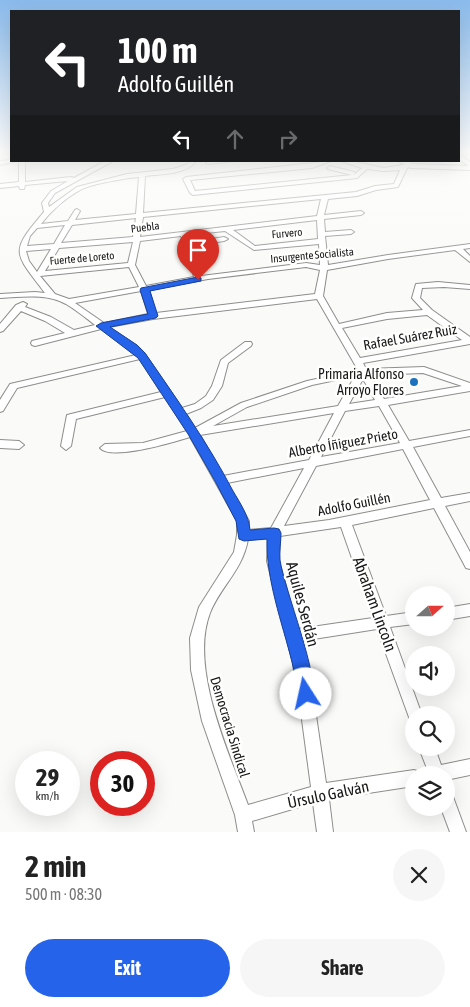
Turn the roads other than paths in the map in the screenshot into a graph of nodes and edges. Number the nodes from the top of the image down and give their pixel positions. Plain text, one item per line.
1 (59, 190) edge
2 (79, 190) edge
3 (142, 190) edge
4 (192, 190) edge
5 (222, 190) edge
6 (370, 190) edge
7 (324, 198) junction
8 (77, 211) dead end
9 (47, 212) junction
10 (361, 214) dead end
11 (141, 216) junction
12 (320, 217) junction
13 (230, 219) junction
14 (70, 223) junction
15 (37, 226) junction
16 (351, 232) dead end
17 (182, 234) junction
18 (323, 238) junction
19 (138, 239) junction
20 (224, 239) dead end
21 (56, 246) junction
22 (470, 246) edge
23 (457, 248) junction
24 (22, 249) junction
25 (212, 251) dead end
26 (470, 260) edge
27 (131, 265) junction
28 (324, 268) junction
29 (38, 274) junction
30 (198, 280) junction
31 (470, 288) edge
32 (145, 290) junction
33 (35, 294) junction
34 (4, 296) edge
35 (52, 296) junction
36 (320, 296) junction
37 (0, 301) edge
38 (68, 302) junction
39 (19, 307) junction
40 (429, 312) junction
41 (153, 316) junction
42 (101, 326) junction
43 (336, 327) junction
44 (0, 329) edge
45 (72, 333) junction
46 (470, 341) edge
47 (35, 343) dead end
48 (248, 344) dead end
49 (142, 356) junction
50 (356, 361) junction
51 (362, 372) junction
52 (470, 387) edge
53 (166, 394) junction
54 (381, 401) junction
55 (342, 407) junction
56 (0, 409) edge
57 (179, 413) junction
58 (193, 433) junction
59 (470, 433) edge
60 (0, 444) edge
61 (19, 445) dead end
62 (66, 446) dead end
63 (407, 446) junction
64 (105, 448) dead end
65 (312, 463) junction
66 (221, 480) junction
67 (470, 497) edge
68 (437, 503) junction
69 (345, 522) junction
70 (274, 533) junction
71 (244, 535) junction
72 (470, 564) edge
73 (470, 610) edge
74 (455, 612) edge
75 (405, 619) edge
76 (382, 623) junction
77 (293, 636) junction
78 (412, 706) edge
79 (470, 767) edge
80 (455, 771) edge
81 (405, 779) edge
82 (321, 792) junction
83 (242, 815) junction
84 (452, 816) edge
85 (246, 832) edge
86 (325, 832) edge
87 (458, 832) edge

1 - 9 street
2 - 9 street
3 - 11 street
4 - 5 street
6 - 7 street
7 - 12 street
7 - 13 street
8 - 14 street
9 - 15 street
10 - 12 street, Puebla
11 - 13 street
11 - 14 street
11 - 19 street
12 - 13 street, Puebla
12 - 18 street
13 - 17 street, Puebla
13 - 18 street, Furvero
14 - 15 street
14 - 21 street
15 - 24 street
16 - 18 street, Furvero
17 - 19 street, Puebla
17 - 20 street
18 - 28 street
19 - 21 street, Puebla
19 - 27 street
21 - 24 street, Puebla
21 - 29 street
22 - 23 street, Insurgente Socialista
23 - 26 street
23 - 28 street, Insurgente Socialista
24 - 29 street
25 - 30 street
27 - 29 street, Fuerte de Loreto
27 - 32 street
28 - 30 street, Insurgente Socialista
28 - 36 street
29 - 35 street
30 - 32 street, Insurgente Socialista
31 - 40 street
32 - 38 street, Insurgente Socialista
32 - 41 street
33 - 34 street
33 - 35 street
33 - 39 street
34 - 37 street
35 - 38 street
36 - 41 street
36 - 43 street
38 - 42 street
39 - 44 street
39 - 45 street
40 - 43 street
40 - 46 street
41 - 42 street
42 - 45 street
42 - 49 street
43 - 50 street
45 - 47 street
46 - 50 street, Rafael Suárez Ruiz
48 - 57 street
49 - 53 street
49 - 56 street
50 - 51 street
51 - 52 street
51 - 54 street
51 - 55 street
51 - 58 street
52 - 54 street
53 - 57 street
53 - 62 street
54 - 55 street
54 - 63 street
55 - 58 street
55 - 65 street
57 - 58 street
58 - 64 street
58 - 66 street
59 - 63 street, Alberto Íñiguez Prieto
60 - 61 street
63 - 65 street, Alberto Íñiguez Prieto
63 - 68 street
65 - 66 street, Alberto Íñiguez Prieto
65 - 70 street
66 - 71 street
67 - 68 street, Adolfo Guillén
68 - 69 street, Adolfo Guillén
68 - 72 street
69 - 70 street, Adolfo Guillén
69 - 76 street, Abraham Lincoln
70 - 71 street, Adolfo Guillén
70 - 77 street, Aquiles Serdán
71 - 83 street, Democracia Sindical
73 - 74 street
75 - 76 street
76 - 77 street
76 - 78 street, Abraham Lincoln
77 - 82 street, Aquiles Serdán
79 - 80 street
81 - 82 street, Úrsulo Galván
82 - 83 street, Úrsulo Galván
82 - 86 street, Aquiles Serdán
83 - 85 street, Democracia Sindical
84 - 87 street

